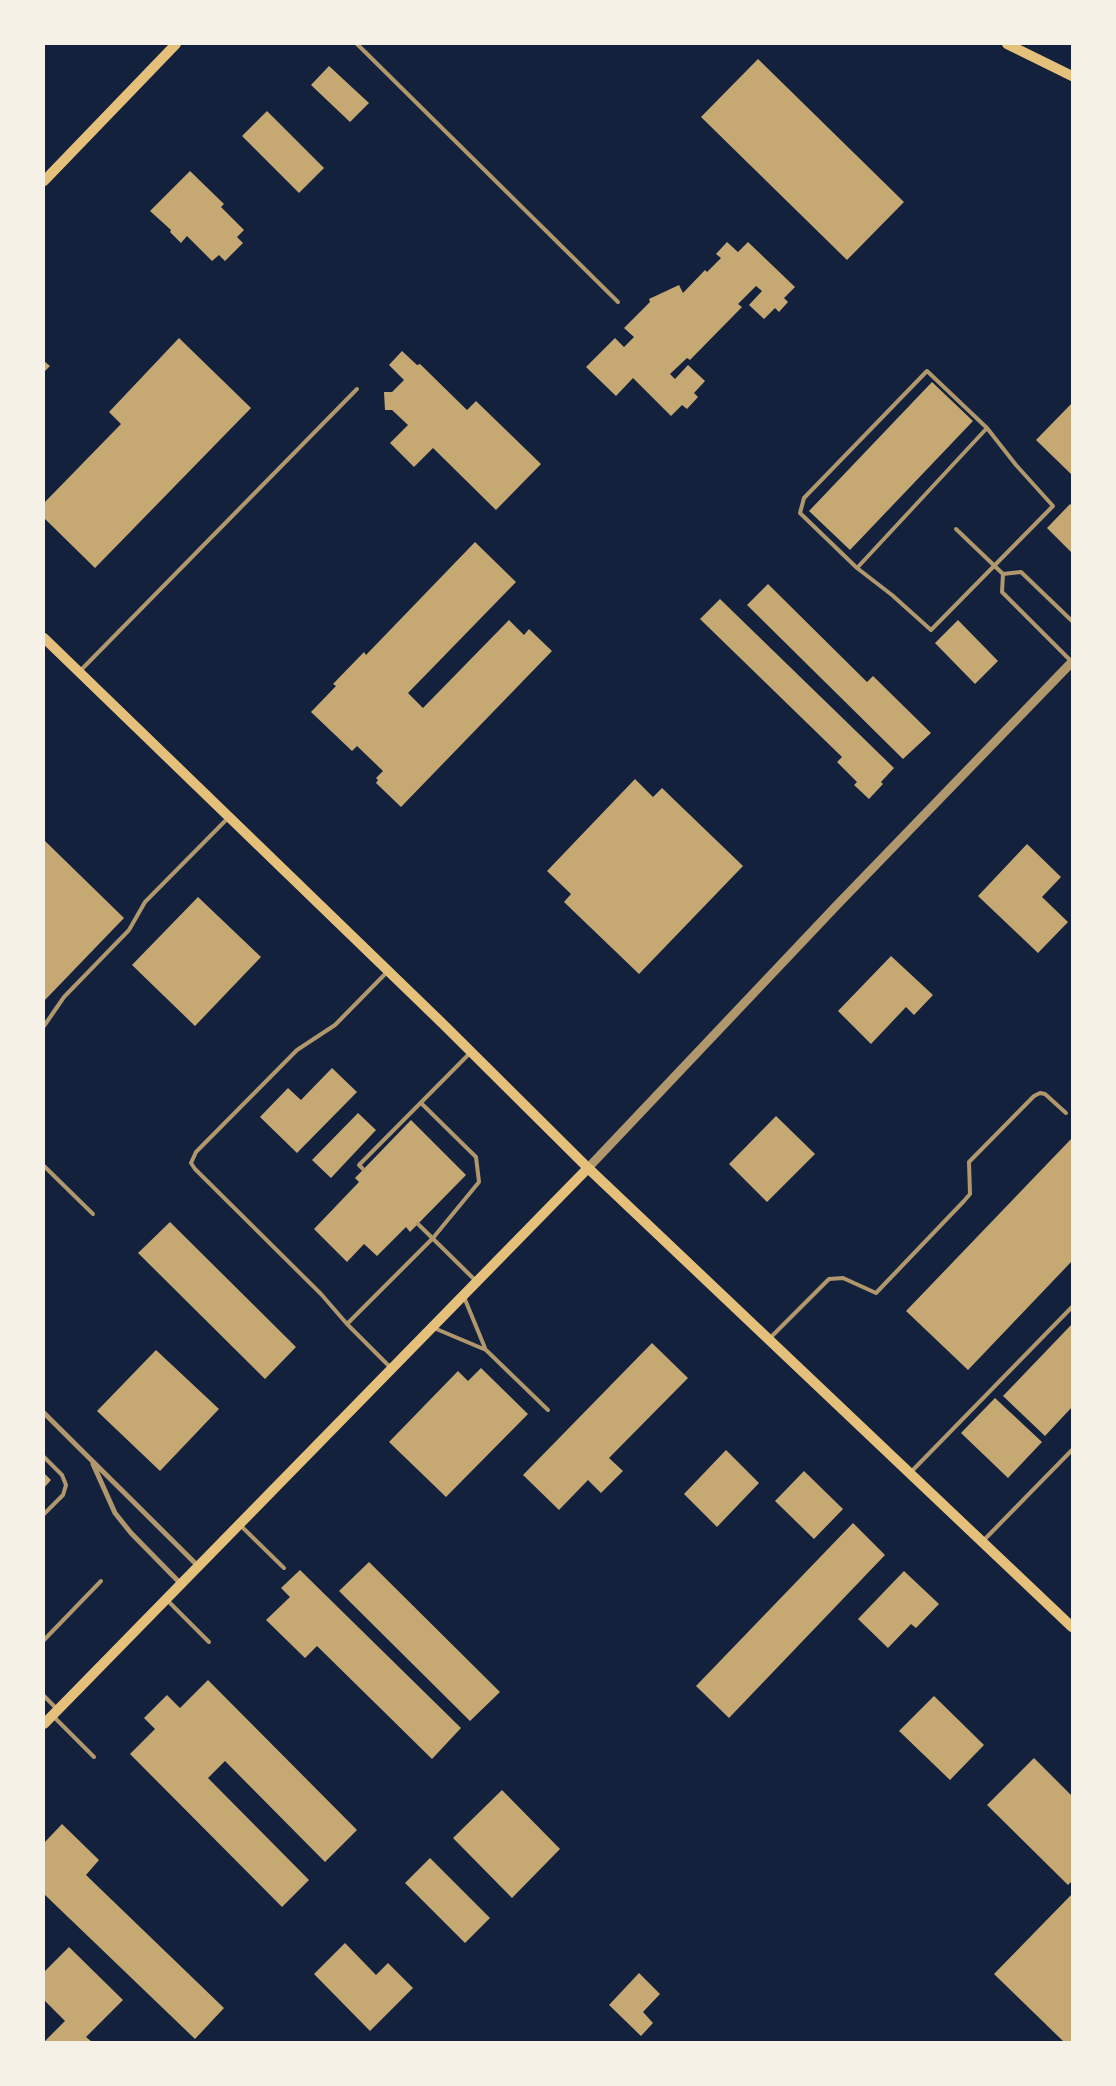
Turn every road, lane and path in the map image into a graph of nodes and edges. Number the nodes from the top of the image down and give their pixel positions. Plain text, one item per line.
1 (176, 44) edge
2 (357, 44) edge
3 (1007, 44) edge
4 (1072, 76) edge
5 (44, 181) edge
6 (618, 302) dead end
7 (357, 389) dead end
8 (988, 428) junction
9 (956, 529) dead end
10 (995, 565) junction
11 (857, 568) junction
12 (1003, 574) junction
13 (1072, 621) edge
14 (44, 638) edge
15 (1072, 662) edge
16 (79, 672) junction
17 (229, 817) junction
18 (388, 971) junction
19 (44, 1026) edge
20 (471, 1052) junction
21 (421, 1103) junction
22 (1066, 1113) dead end
23 (44, 1166) edge
24 (588, 1168) junction
25 (363, 1169) dead end
26 (93, 1214) dead end
27 (418, 1224) dead end
28 (433, 1238) junction
29 (477, 1282) junction
30 (463, 1296) junction
31 (1072, 1307) edge
32 (347, 1324) junction
33 (432, 1328) junction
34 (769, 1339) junction
35 (486, 1350) junction
36 (392, 1369) junction
37 (548, 1410) dead end
38 (44, 1413) edge
39 (1072, 1450) edge
40 (44, 1456) edge
41 (92, 1461) junction
42 (910, 1473) junction
43 (44, 1514) edge
44 (239, 1524) junction
45 (982, 1542) junction
46 (199, 1566) junction
47 (284, 1568) dead end
48 (101, 1581) dead end
49 (181, 1584) junction
50 (166, 1599) junction
51 (1072, 1627) edge
52 (44, 1640) edge
53 (209, 1642) dead end
54 (44, 1696) edge
55 (55, 1712) junction
56 (44, 1724) edge
57 (94, 1757) dead end

1 - 5 main road
2 - 6 lane
3 - 4 main road
7 - 16 lane
8 - 10 lane
8 - 11 lane
8 - 11 lane
9 - 10 lane
10 - 11 lane
10 - 12 lane
12 - 13 lane
12 - 15 lane
14 - 16 main road
15 - 24 street
16 - 17 main road
17 - 18 main road
17 - 19 lane
18 - 20 main road
18 - 32 lane
20 - 21 lane
20 - 24 main road
21 - 25 lane
21 - 28 lane
22 - 34 lane
23 - 26 lane
24 - 29 main road
24 - 34 main road
27 - 28 lane
28 - 29 lane
28 - 32 lane
29 - 30 main road
30 - 33 main road
30 - 35 lane
31 - 42 lane
32 - 36 lane
33 - 35 lane
33 - 36 main road
34 - 42 main road
35 - 37 lane
36 - 44 main road
38 - 41 street
39 - 45 lane
40 - 43 lane
41 - 46 street
41 - 49 street
42 - 45 main road
44 - 46 main road
44 - 47 lane
45 - 51 main road
46 - 49 main road
48 - 52 lane
49 - 50 main road
50 - 53 lane
50 - 55 main road
54 - 55 lane
55 - 56 main road
55 - 57 lane

